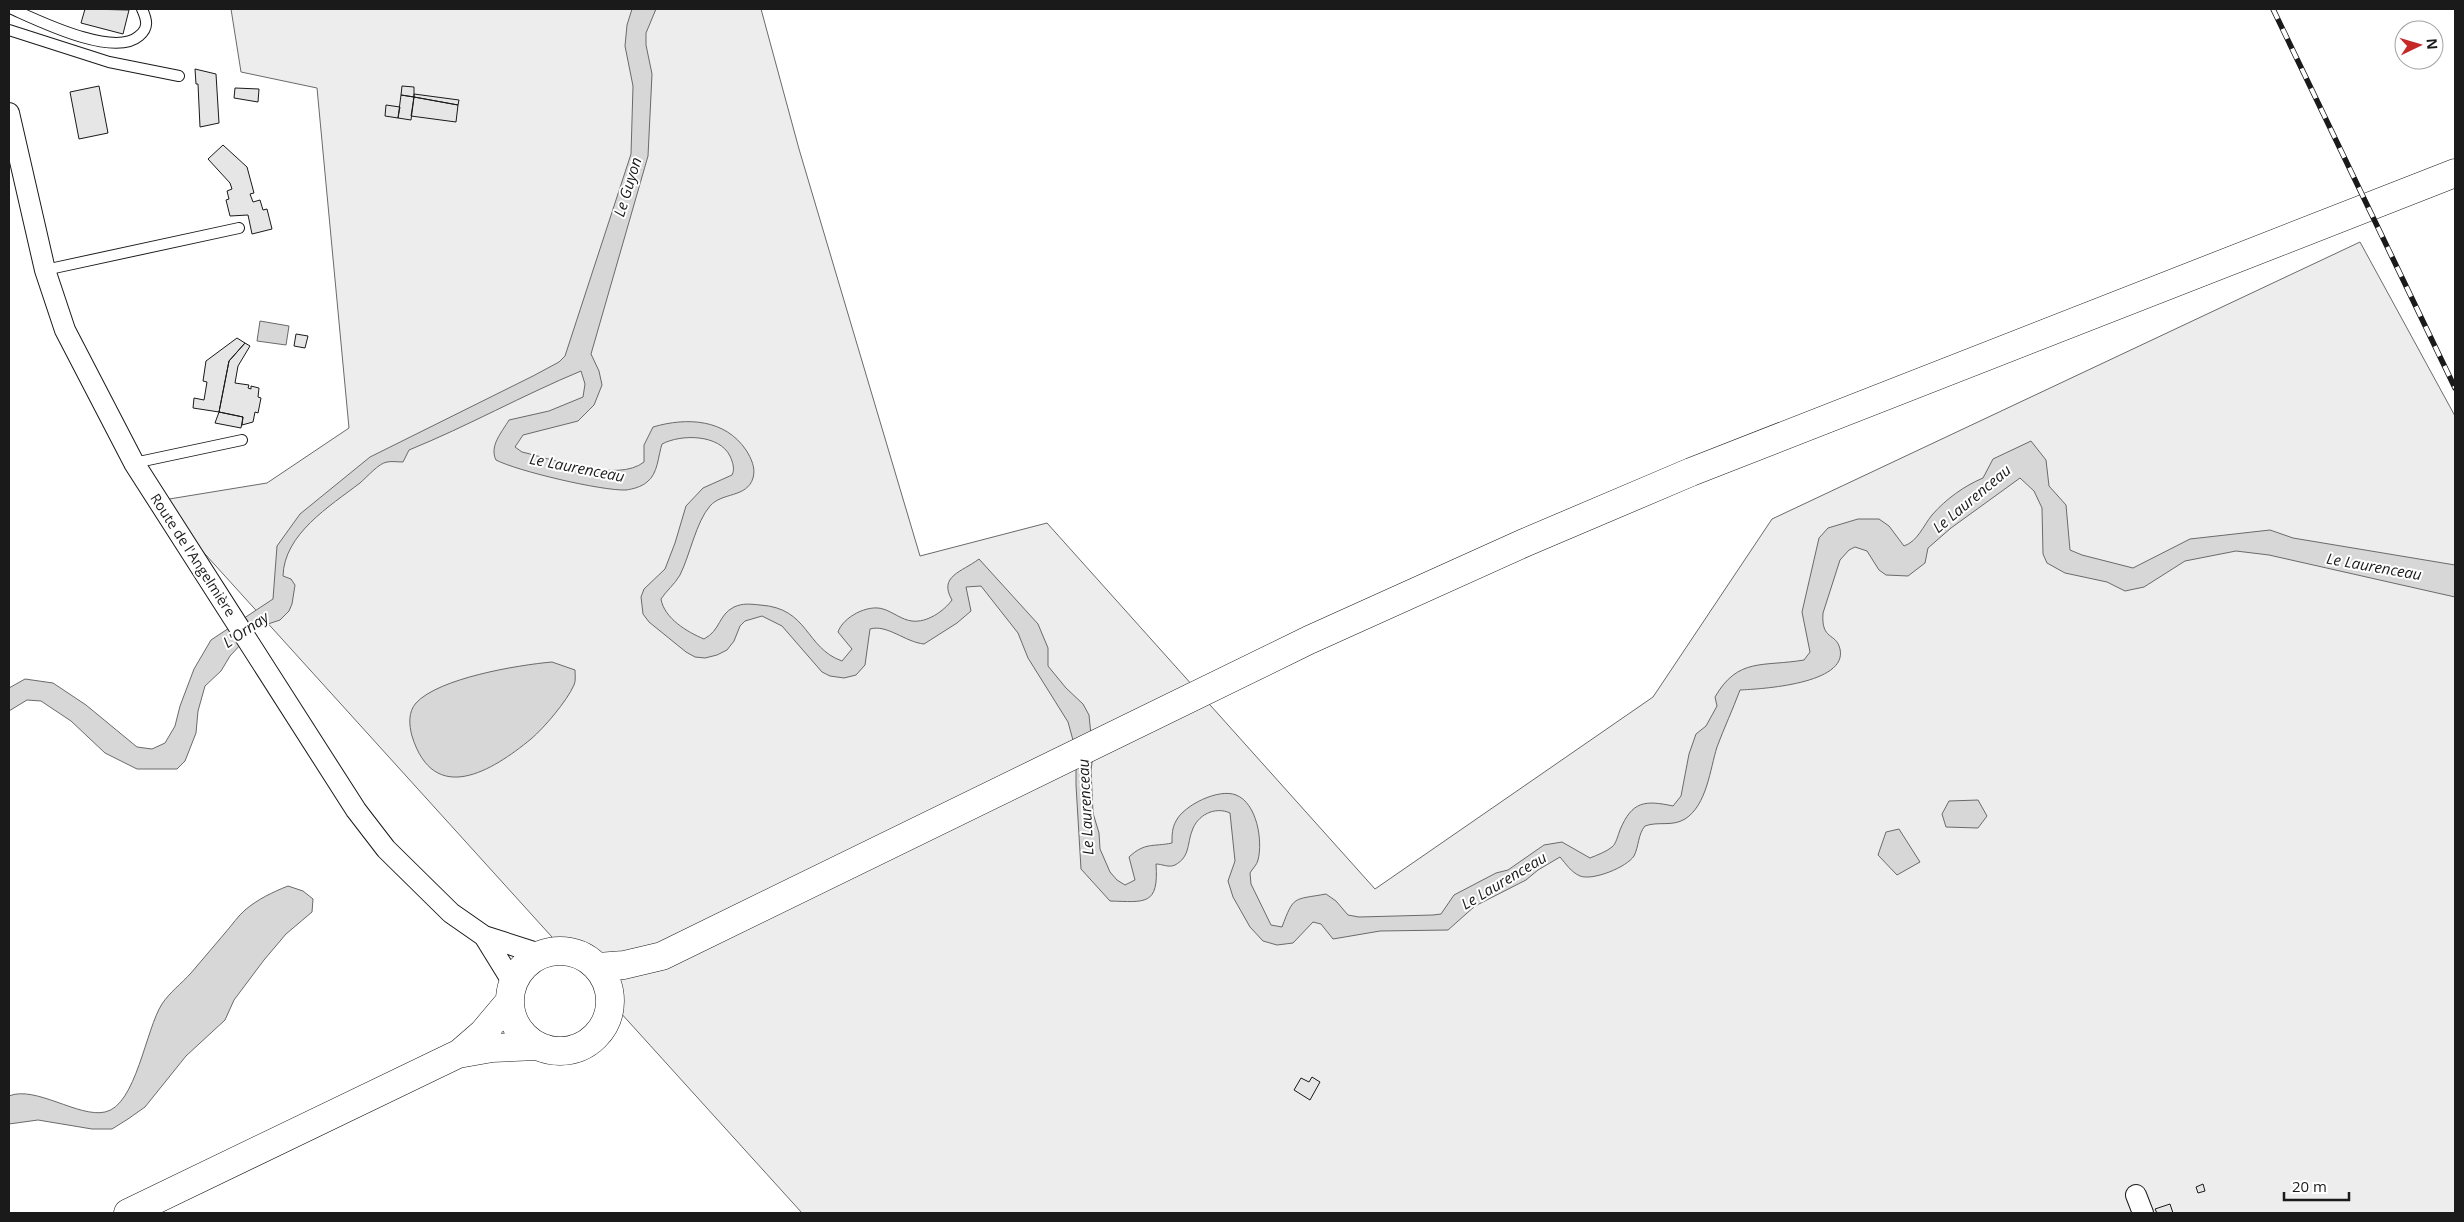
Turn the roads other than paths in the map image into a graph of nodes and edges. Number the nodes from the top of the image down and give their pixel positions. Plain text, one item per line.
1 (12, 9) edge
2 (142, 9) edge
3 (9, 30) edge
4 (180, 76) dead end
5 (10, 123) edge
6 (2455, 173) edge
7 (238, 228) dead end
8 (45, 270) junction
9 (242, 440) dead end
10 (134, 463) junction
11 (484, 936) junction
12 (540, 954) junction
13 (662, 956) junction
14 (598, 967) junction
15 (511, 992) junction
16 (610, 1005) junction
17 (537, 1046) junction
18 (458, 1054) junction
19 (128, 1213) edge

1 - 2 lane
3 - 4 lane
5 - 8 street, Route de l'Angelmière
6 - 13 main road
7 - 8 lane
8 - 10 street, Route de l'Angelmière
9 - 10 lane
10 - 11 street, Route de l'Angelmière
11 - 12 street, Route de l'Angelmière
11 - 15 street, Route de l'Angelmière
12 - 14 main road
12 - 15 main road
13 - 14 main road
13 - 16 main road
14 - 16 main road
15 - 17 main road
15 - 18 main road
16 - 17 main road
17 - 18 main road
18 - 19 main road

